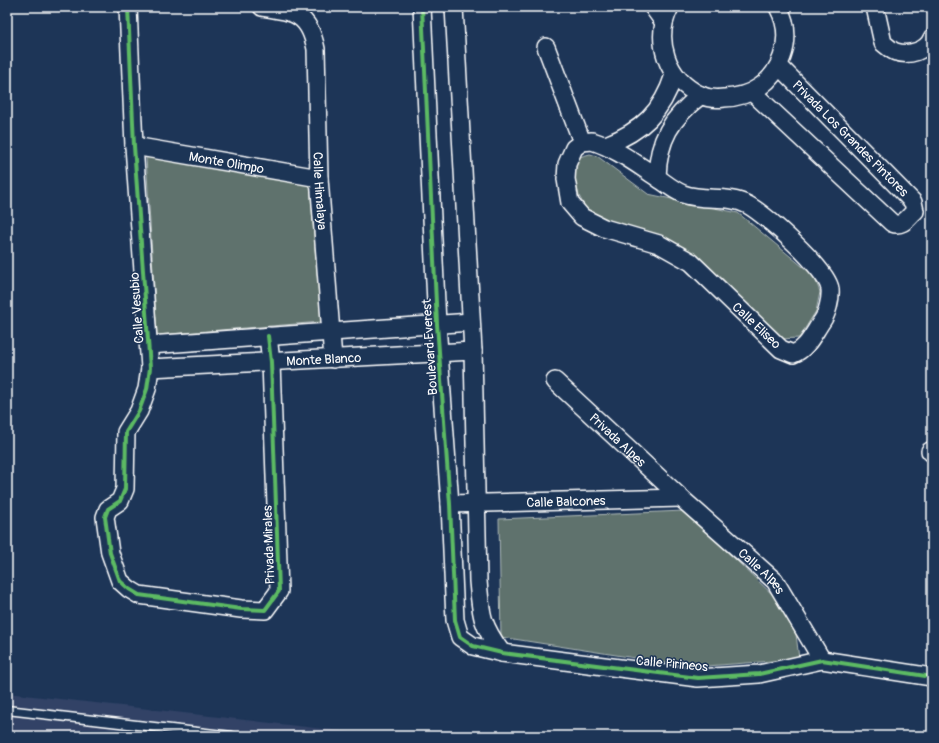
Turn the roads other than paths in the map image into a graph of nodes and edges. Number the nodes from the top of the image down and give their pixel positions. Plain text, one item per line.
1 (128, 7) edge
2 (262, 7) edge
3 (422, 7) edge
4 (454, 7) edge
5 (653, 7) edge
6 (778, 7) edge
7 (875, 7) edge
8 (667, 14) edge
9 (932, 38) edge
10 (546, 47) dead end
11 (779, 66) junction
12 (674, 75) junction
13 (752, 92) junction
14 (701, 96) junction
15 (582, 142) junction
16 (606, 145) junction
17 (134, 146) junction
18 (657, 177) junction
19 (319, 178) junction
20 (471, 322) junction
21 (437, 324) junction
22 (331, 332) junction
23 (268, 336) junction
24 (149, 345) junction
25 (473, 351) junction
26 (440, 353) junction
27 (333, 358) junction
28 (271, 362) junction
29 (150, 368) junction
30 (555, 381) dead end
31 (681, 498) junction
32 (477, 503) junction
33 (450, 504) junction
34 (128, 589) joint
35 (460, 637) joint
36 (502, 653) junction
37 (822, 660) junction
38 (932, 677) edge
39 (7, 710) edge
40 (232, 736) edge

1 - 17 street, Calle Vesubio
2 - 19 street, Calle Himalaya
3 - 21 street, Boulevard Everest
4 - 20 street
5 - 8 street
6 - 11 street
7 - 9 street
8 - 12 street
10 - 15 street
11 - 13 street
11 - 13 street, Privada Los Grandes Pintores
12 - 14 street
12 - 16 street
13 - 14 street
14 - 18 street
15 - 16 street, Calle Eliseo
15 - 18 street, Calle Eliseo
16 - 18 street, Calle Eliseo
17 - 19 street, Monte Olimpo
17 - 24 street, Calle Vesubio
19 - 22 street, Calle Himalaya
20 - 21 street, Monte Blanco
20 - 25 street
21 - 22 street, Monte Blanco
21 - 26 street, Boulevard Everest
22 - 23 street, Monte Blanco
22 - 27 street, Calle Himalaya
23 - 24 street, Monte Blanco
23 - 28 street, Privada Mirales
24 - 29 street, Calle Vesubio
25 - 26 street, Monte Blanco
25 - 32 street
26 - 27 street, Monte Blanco
26 - 33 street, Boulevard Everest
27 - 28 street, Monte Blanco
28 - 29 street, Monte Blanco
28 - 34 street, Privada Mirales
29 - 34 street, Calle Vesubio
30 - 31 street, Privada Alpes
31 - 32 street, Calle Balcones
31 - 37 street, Calle Alpes
32 - 33 street, Calle Balcones
32 - 36 street
33 - 35 street, Boulevard Everest
35 - 36 street, Calle Pirineos
36 - 37 street, Calle Pirineos
37 - 38 street, Calle Pirineos
39 - 40 lane

